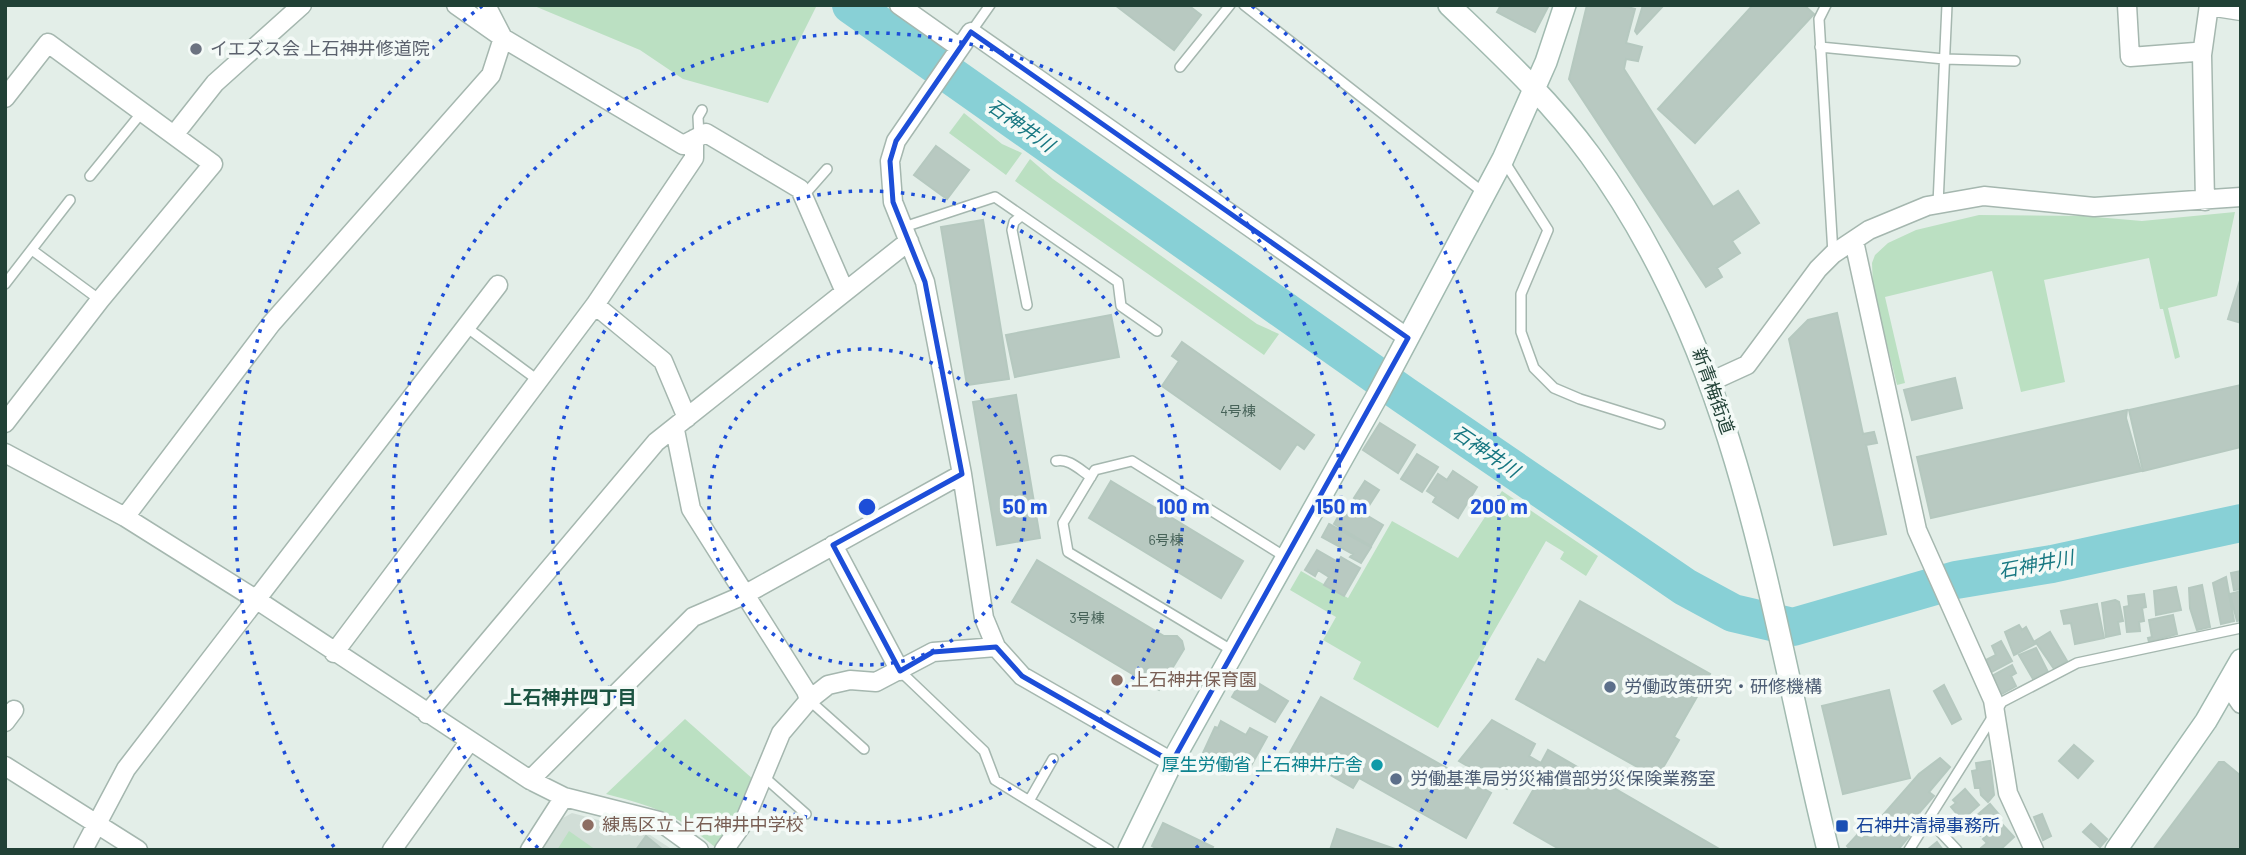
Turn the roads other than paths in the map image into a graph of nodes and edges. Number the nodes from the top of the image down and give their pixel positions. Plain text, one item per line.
1 (302, 5) edge
2 (456, 5) edge
3 (486, 5) edge
4 (899, 5) edge
5 (990, 5) edge
6 (1230, 5) edge
7 (1244, 5) edge
8 (1449, 5) edge
9 (1565, 5) edge
10 (1826, 5) edge
11 (1947, 5) edge
12 (2127, 5) edge
13 (2209, 6) edge
14 (2241, 11) edge
15 (971, 32) junction
16 (503, 38) junction
17 (1820, 47) junction
18 (958, 52) junction
19 (2202, 55) junction
20 (1944, 59) junction
21 (2015, 61) dead end
22 (1180, 68) dead end
23 (1535, 88) junction
24 (5, 98) edge
25 (702, 110) dead end
26 (142, 111) junction
27 (174, 135) junction
28 (697, 138) junction
29 (1503, 159) junction
30 (827, 169) dead end
31 (90, 176) dead end
32 (1484, 193) junction
33 (804, 194) junction
34 (2241, 197) edge
35 (70, 200) dead end
36 (2205, 201) junction
37 (1938, 204) junction
38 (1021, 216) junction
39 (907, 234) junction
40 (1854, 240) junction
41 (32, 250) junction
42 (1833, 254) junction
43 (5, 284) edge
44 (498, 285) dead end
45 (845, 292) junction
46 (100, 300) junction
47 (595, 305) junction
48 (1027, 305) dead end
49 (466, 327) junction
50 (1157, 331) dead end
51 (1408, 338) junction
52 (539, 381) junction
53 (1712, 381) junction
54 (5, 423) edge
55 (681, 424) junction
56 (1660, 424) dead end
57 (5, 453) edge
58 (1056, 461) dead end
59 (962, 474) junction
60 (1091, 477) junction
61 (125, 517) junction
62 (833, 545) junction
63 (1287, 558) junction
64 (744, 595) junction
65 (257, 600) junction
66 (2241, 628) edge
67 (996, 647) junction
68 (1234, 652) junction
69 (334, 653) junction
70 (2241, 660) edge
71 (900, 671) junction
72 (2228, 685) junction
73 (809, 700) junction
74 (2241, 704) edge
75 (1996, 711) junction
76 (427, 714) junction
77 (469, 742) junction
78 (864, 749) dead end
79 (1053, 759) dead end
80 (1172, 762) junction
81 (5, 766) edge
82 (763, 776) junction
83 (530, 780) junction
84 (564, 797) junction
85 (1030, 801) junction
86 (806, 814) dead end
87 (1928, 820) junction
88 (96, 822) junction
89 (83, 850) edge
90 (138, 850) edge
91 (392, 850) edge
92 (530, 850) edge
93 (699, 850) edge
94 (724, 850) edge
95 (1109, 850) edge
96 (1129, 850) edge
97 (1828, 850) edge
98 (1909, 850) edge
99 (1957, 850) edge
100 (2034, 850) edge
101 (2116, 850) edge

1 - 27 street
2 - 16 street
3 - 16 street
4 - 18 street
5 - 15 lane
6 - 22 lane
7 - 32 lane
8 - 23 street, 新青梅街道
9 - 23 street
10 - 17 lane
11 - 20 lane
12 - 19 street
13 - 14 street
13 - 19 street
15 - 18 street
15 - 51 street
16 - 28 street
16 - 61 street
17 - 20 lane
17 - 42 lane
18 - 39 street
19 - 36 street
20 - 21 lane
20 - 37 lane
23 - 29 street
23 - 53 street, 新青梅街道
24 - 26 street
25 - 28 lane
26 - 27 street
26 - 31 lane
27 - 46 street
28 - 33 street
28 - 47 street
29 - 32 street
29 - 56 lane
30 - 33 lane
32 - 51 street
33 - 45 street
34 - 36 street
35 - 41 lane
36 - 37 street
37 - 40 street
38 - 39 lane
38 - 48 lane
38 - 50 lane
39 - 45 street
39 - 59 street
40 - 42 street
40 - 75 street
41 - 43 lane
41 - 46 lane
42 - 53 street
44 - 49 street
45 - 55 street
46 - 54 street
47 - 52 street
47 - 55 street
49 - 52 lane
49 - 65 street
51 - 63 street
52 - 69 street
53 - 97 street, 新青梅街道
55 - 64 street
55 - 76 street
57 - 61 street
58 - 60 lane
59 - 62 street
59 - 67 street
60 - 63 lane
60 - 68 lane
61 - 65 street
62 - 64 street
62 - 71 street
63 - 68 street
64 - 73 street
64 - 83 street
65 - 69 street
65 - 88 street
66 - 75 lane
67 - 71 street
67 - 80 street
68 - 80 street
69 - 76 street
70 - 72 street
71 - 73 street
71 - 85 lane
72 - 74 street
72 - 101 street
73 - 78 lane
73 - 82 street
75 - 87 lane
75 - 100 street
76 - 77 street
77 - 83 street
77 - 91 street
79 - 85 lane
80 - 96 street
81 - 88 street
82 - 86 lane
82 - 94 street
83 - 84 street
84 - 92 street
84 - 93 street
85 - 95 lane
87 - 98 lane
87 - 99 lane
88 - 89 street
88 - 90 street

